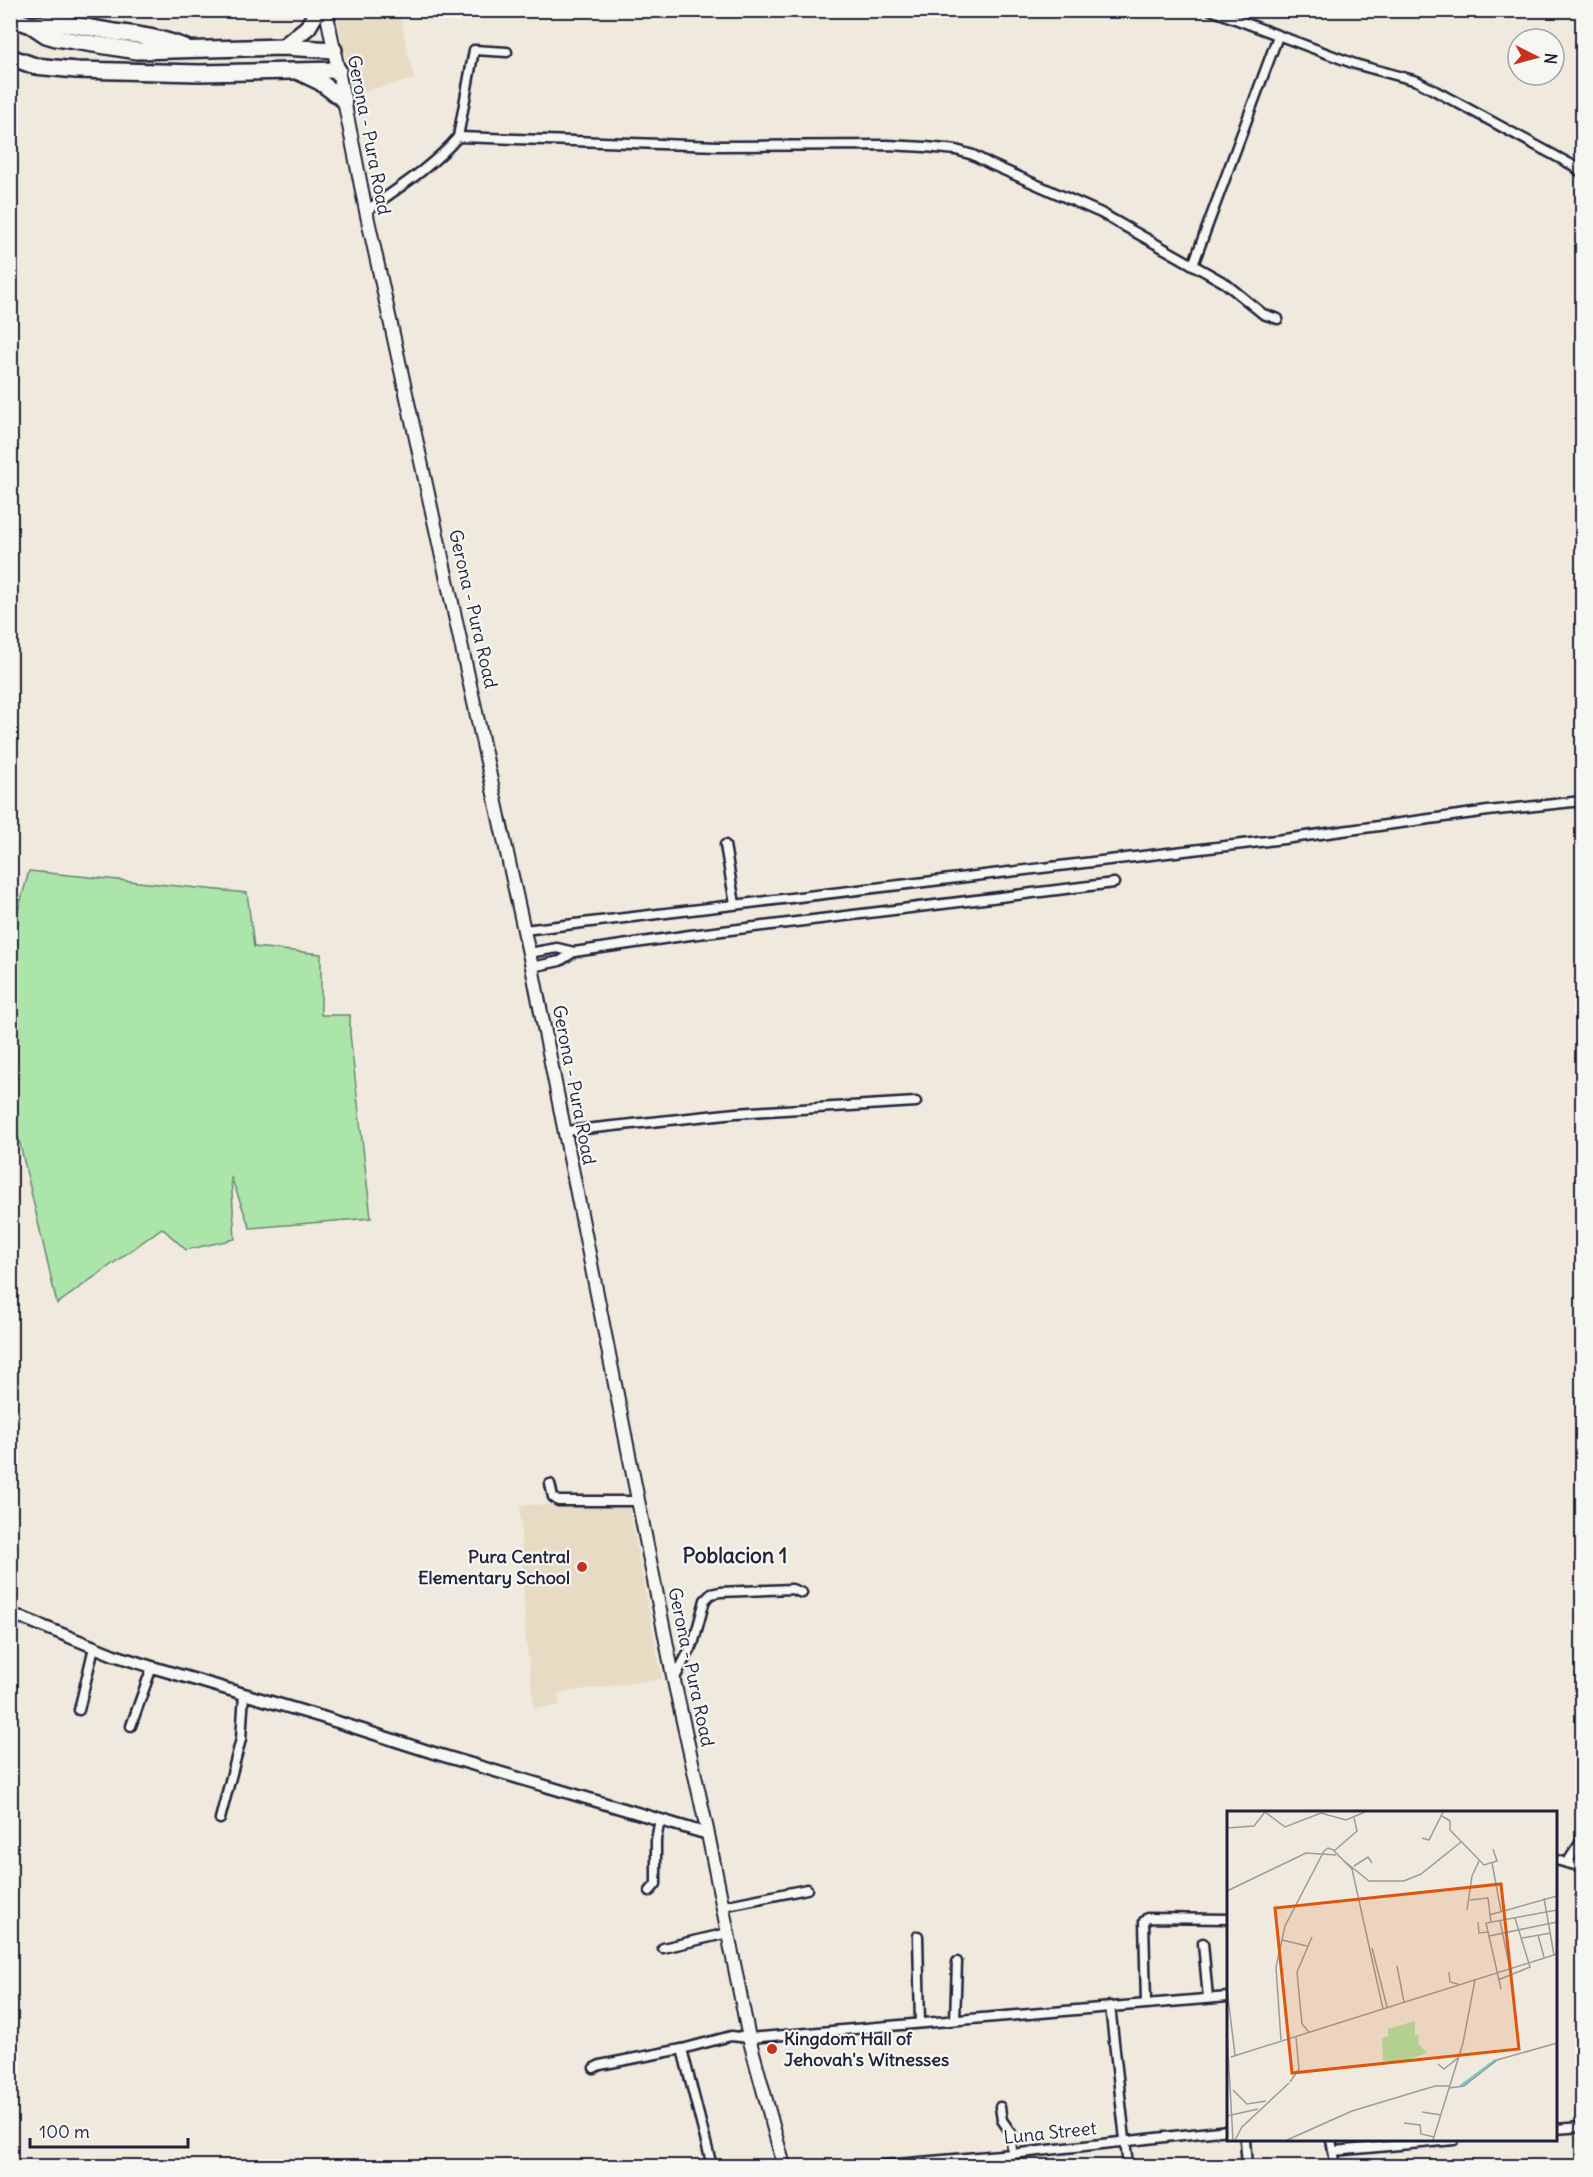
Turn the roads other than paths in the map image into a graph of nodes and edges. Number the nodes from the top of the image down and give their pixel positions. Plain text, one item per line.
1 (318, 10) edge
2 (326, 10) edge
3 (1211, 10) edge
4 (10, 18) edge
5 (1278, 36) junction
6 (283, 46) junction
7 (334, 50) junction
8 (507, 52) dead end
9 (10, 57) edge
10 (338, 69) junction
11 (293, 70) junction
12 (344, 100) junction
13 (458, 137) junction
14 (1582, 173) edge
15 (366, 211) junction
16 (1193, 265) junction
17 (1278, 319) dead end
18 (1582, 801) edge
19 (725, 845) dead end
20 (1114, 883) dead end
21 (735, 904) junction
22 (524, 930) junction
23 (574, 952) junction
24 (529, 953) junction
25 (532, 967) junction
26 (916, 1102) dead end
27 (566, 1131) junction
28 (550, 1484) dead end
29 (638, 1501) junction
30 (802, 1593) dead end
31 (10, 1613) edge
32 (94, 1647) junction
33 (152, 1667) junction
34 (674, 1680) junction
35 (244, 1694) junction
36 (78, 1710) dead end
37 (131, 1726) dead end
38 (660, 1819) junction
39 (220, 1820) dead end
40 (708, 1833) junction
41 (1582, 1840) edge
42 (1557, 1860) edge
43 (1567, 1863) junction
44 (1582, 1867) edge
45 (807, 1889) dead end
46 (650, 1891) dead end
47 (723, 1906) junction
48 (1227, 1919) edge
49 (728, 1933) junction
50 (918, 1936) dead end
51 (1203, 1943) dead end
52 (663, 1948) dead end
53 (957, 1962) dead end
54 (1227, 1997) edge
55 (1208, 1998) junction
56 (1146, 2003) junction
57 (1110, 2006) junction
58 (955, 2020) junction
59 (920, 2023) junction
60 (749, 2038) junction
61 (682, 2049) junction
62 (594, 2068) dead end
63 (1000, 2107) dead end
64 (1582, 2127) edge
65 (1557, 2129) edge
66 (1227, 2130) edge
67 (1245, 2141) edge
68 (1332, 2141) edge
69 (1434, 2141) edge
70 (1126, 2142) junction
71 (1334, 2151) junction
72 (1012, 2154) junction
73 (712, 2166) edge
74 (784, 2166) edge
75 (874, 2166) edge
76 (1128, 2166) edge
77 (1247, 2166) edge
78 (1336, 2166) edge

1 - 6 highway
2 - 7 main road, Gerona - Pura Road
3 - 5 street
4 - 6 highway
5 - 14 street
5 - 16 street
6 - 7 highway
7 - 10 main road, Gerona - Pura Road
8 - 13 street
9 - 11 highway
10 - 11 highway
10 - 12 main road, Gerona - Pura Road
11 - 12 highway
12 - 15 main road, Gerona - Pura Road
13 - 15 street
13 - 16 street
15 - 22 main road, Gerona - Pura Road
16 - 17 street
18 - 21 street
19 - 21 street
20 - 23 street
21 - 22 street
22 - 24 main road, Gerona - Pura Road
23 - 24 street
23 - 25 street
24 - 25 main road, Gerona - Pura Road
25 - 27 main road, Gerona - Pura Road
26 - 27 street
27 - 29 main road, Gerona - Pura Road
28 - 29 street
29 - 34 main road, Gerona - Pura Road
30 - 34 street
31 - 32 street
32 - 33 street
32 - 36 street
33 - 35 street
33 - 37 street
34 - 40 main road, Gerona - Pura Road
35 - 38 street
35 - 39 street
38 - 40 street
38 - 46 street
40 - 47 main road, Gerona - Pura Road
41 - 43 street
42 - 43 street
43 - 44 street
45 - 47 street
47 - 49 main road, Gerona - Pura Road
48 - 56 street
49 - 52 street
49 - 60 main road, Gerona - Pura Road
50 - 59 street
51 - 55 street
53 - 58 street
54 - 55 street
55 - 56 street
56 - 57 street
57 - 58 street
57 - 70 street
58 - 59 street
59 - 60 street
60 - 61 street
60 - 74 main road, Gerona - Pura Road
61 - 62 street
61 - 73 street
63 - 72 street
64 - 65 street
66 - 70 street, Luna Street
67 - 77 street
68 - 71 street
69 - 71 street
70 - 72 street, Luna Street
70 - 76 street
71 - 78 street
72 - 75 street, Luna Street

